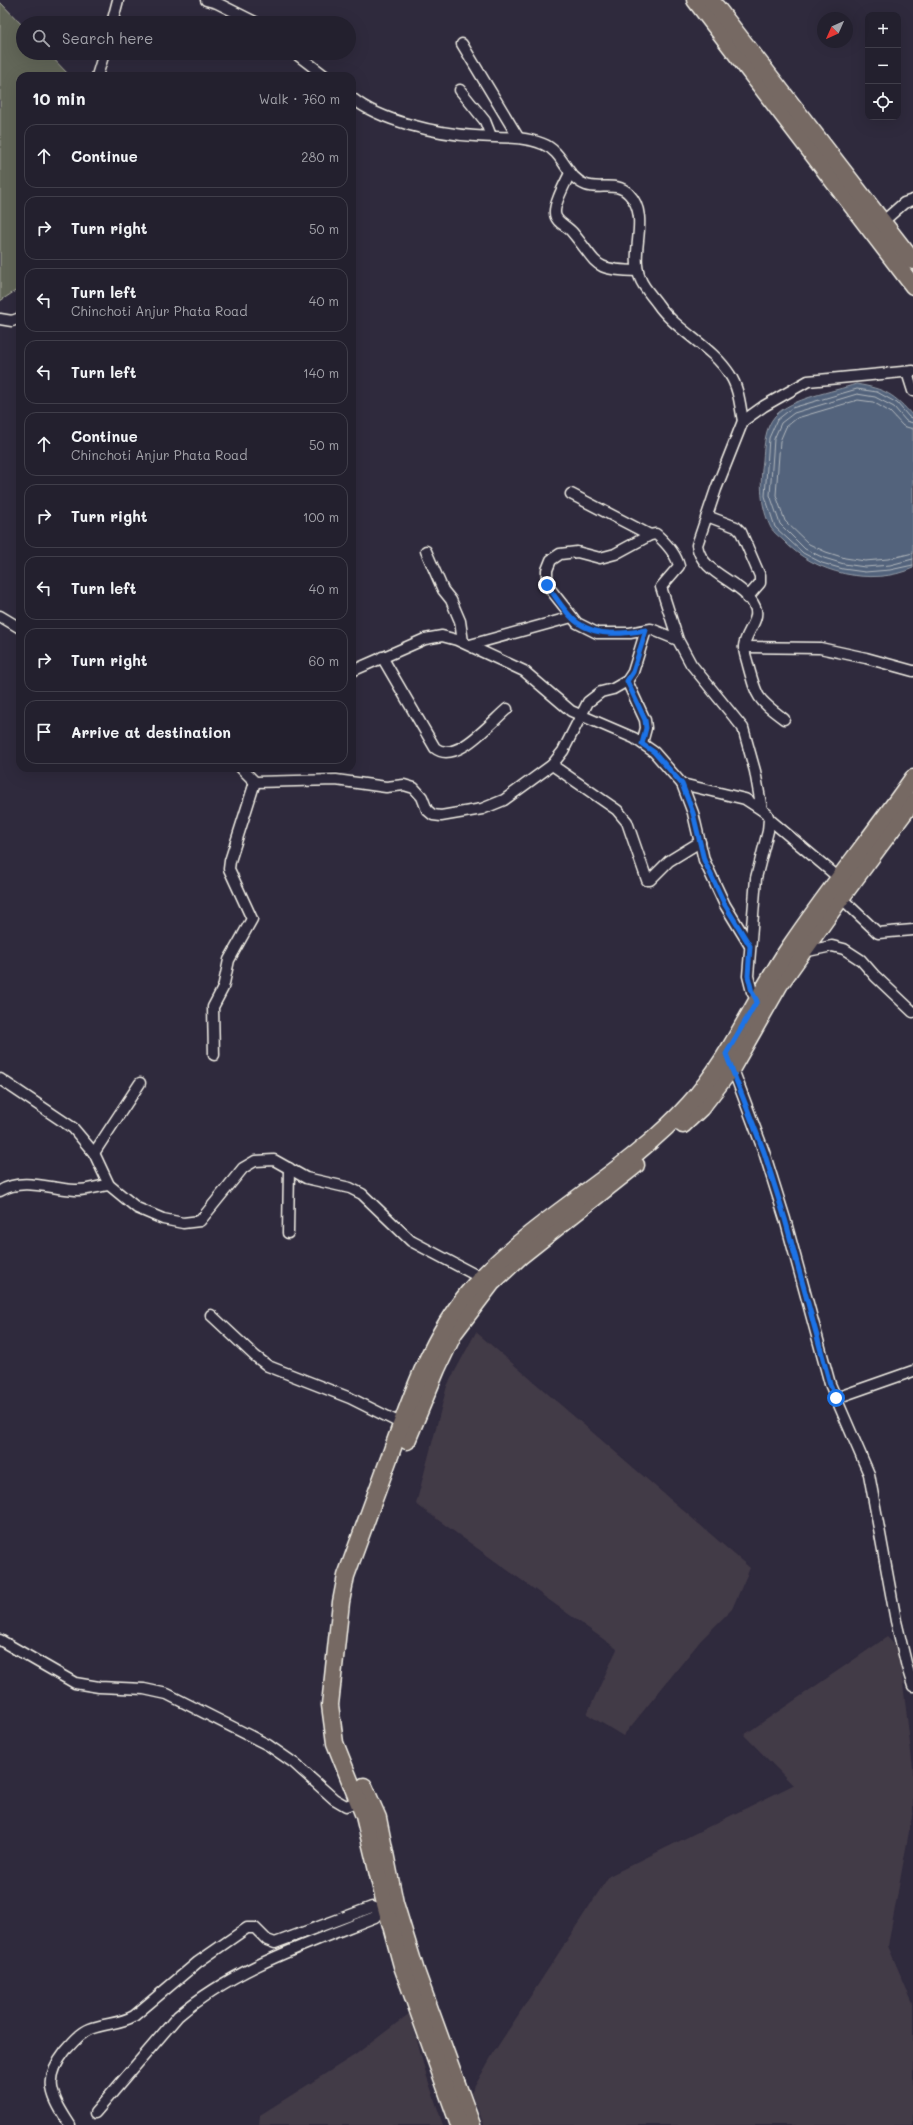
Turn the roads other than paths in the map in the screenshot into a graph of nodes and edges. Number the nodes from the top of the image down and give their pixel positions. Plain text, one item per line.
1 (118, 0) edge
2 (206, 0) edge
3 (696, 0) edge
4 (717, 2) edge
5 (114, 16) edge
6 (243, 16) edge
7 (462, 44) dead end
8 (102, 60) edge
9 (304, 60) edge
10 (98, 72) edge
11 (320, 72) edge
12 (460, 90) dead end
13 (356, 102) edge
14 (491, 136) junction
15 (518, 137) junction
16 (570, 173) junction
17 (913, 200) edge
18 (878, 226) junction
19 (913, 261) edge
20 (638, 271) junction
21 (913, 286) edge
22 (0, 319) edge
23 (16, 320) edge
24 (910, 372) edge
25 (913, 391) edge
26 (743, 421) junction
27 (571, 494) dead end
28 (707, 516) junction
29 (650, 534) junction
30 (426, 551) dead end
31 (748, 598) junction
32 (0, 616) edge
33 (572, 617) junction
34 (16, 626) edge
35 (646, 630) junction
36 (678, 640) junction
37 (467, 644) junction
38 (744, 647) junction
39 (382, 657) junction
40 (356, 669) edge
41 (913, 671) edge
42 (627, 681) junction
43 (507, 710) dead end
44 (582, 715) junction
45 (784, 719) dead end
46 (642, 744) junction
47 (552, 765) junction
48 (245, 772) edge
49 (913, 778) edge
50 (255, 782) junction
51 (682, 784) junction
52 (913, 801) edge
53 (762, 810) junction
54 (769, 819) junction
55 (700, 842) junction
56 (837, 889) junction
57 (913, 930) edge
58 (750, 946) junction
59 (803, 952) junction
60 (761, 1007) junction
61 (913, 1012) edge
62 (214, 1055) dead end
63 (729, 1061) junction
64 (0, 1079) edge
65 (140, 1083) dead end
66 (94, 1153) junction
67 (289, 1168) junction
68 (109, 1184) junction
69 (0, 1191) edge
70 (288, 1233) dead end
71 (486, 1281) junction
72 (211, 1315) dead end
73 (913, 1371) edge
74 (836, 1398) junction
75 (406, 1426) junction
76 (0, 1640) edge
77 (913, 1686) edge
78 (364, 1799) junction
79 (387, 1907) junction
80 (95, 2113) dead end
81 (70, 2125) edge
82 (458, 2125) edge
83 (472, 2125) edge

1 - 5 street
2 - 6 street
3 - 18 main road
4 - 18 main road
7 - 15 street
8 - 10 street
9 - 11 street
12 - 14 street
13 - 14 street
14 - 15 street
15 - 16 street
16 - 20 street
16 - 20 street
17 - 18 street
18 - 19 main road
18 - 21 main road
20 - 26 street
22 - 23 street
24 - 25 street
24 - 26 street
26 - 28 street
27 - 29 street
28 - 31 street
28 - 31 street
29 - 33 street
29 - 36 street
30 - 37 street
31 - 38 street
32 - 34 street
33 - 35 street
33 - 37 street
35 - 36 street
35 - 42 street
36 - 53 street
37 - 39 street
37 - 44 street
38 - 41 street
38 - 45 street
39 - 40 street
39 - 43 street
42 - 44 street
42 - 46 street
44 - 46 street
44 - 47 street
46 - 51 street
47 - 50 street
47 - 55 street
48 - 50 street
49 - 56 main road
50 - 62 street
51 - 53 street
51 - 55 street
52 - 56 main road
53 - 54 street
54 - 56 street
54 - 58 street
55 - 58 street
56 - 57 street
56 - 59 main road
56 - 60 main road
58 - 60 street
59 - 60 main road
59 - 61 street
60 - 63 main road
63 - 71 main road
63 - 74 street
64 - 66 street
65 - 66 street
66 - 68 street
67 - 68 street
67 - 70 street
67 - 71 street
68 - 69 street
71 - 75 main road
72 - 75 street
73 - 74 street
74 - 77 street
75 - 78 main road
76 - 78 street
78 - 79 main road
79 - 80 street
79 - 81 street
79 - 82 main road
79 - 83 main road

